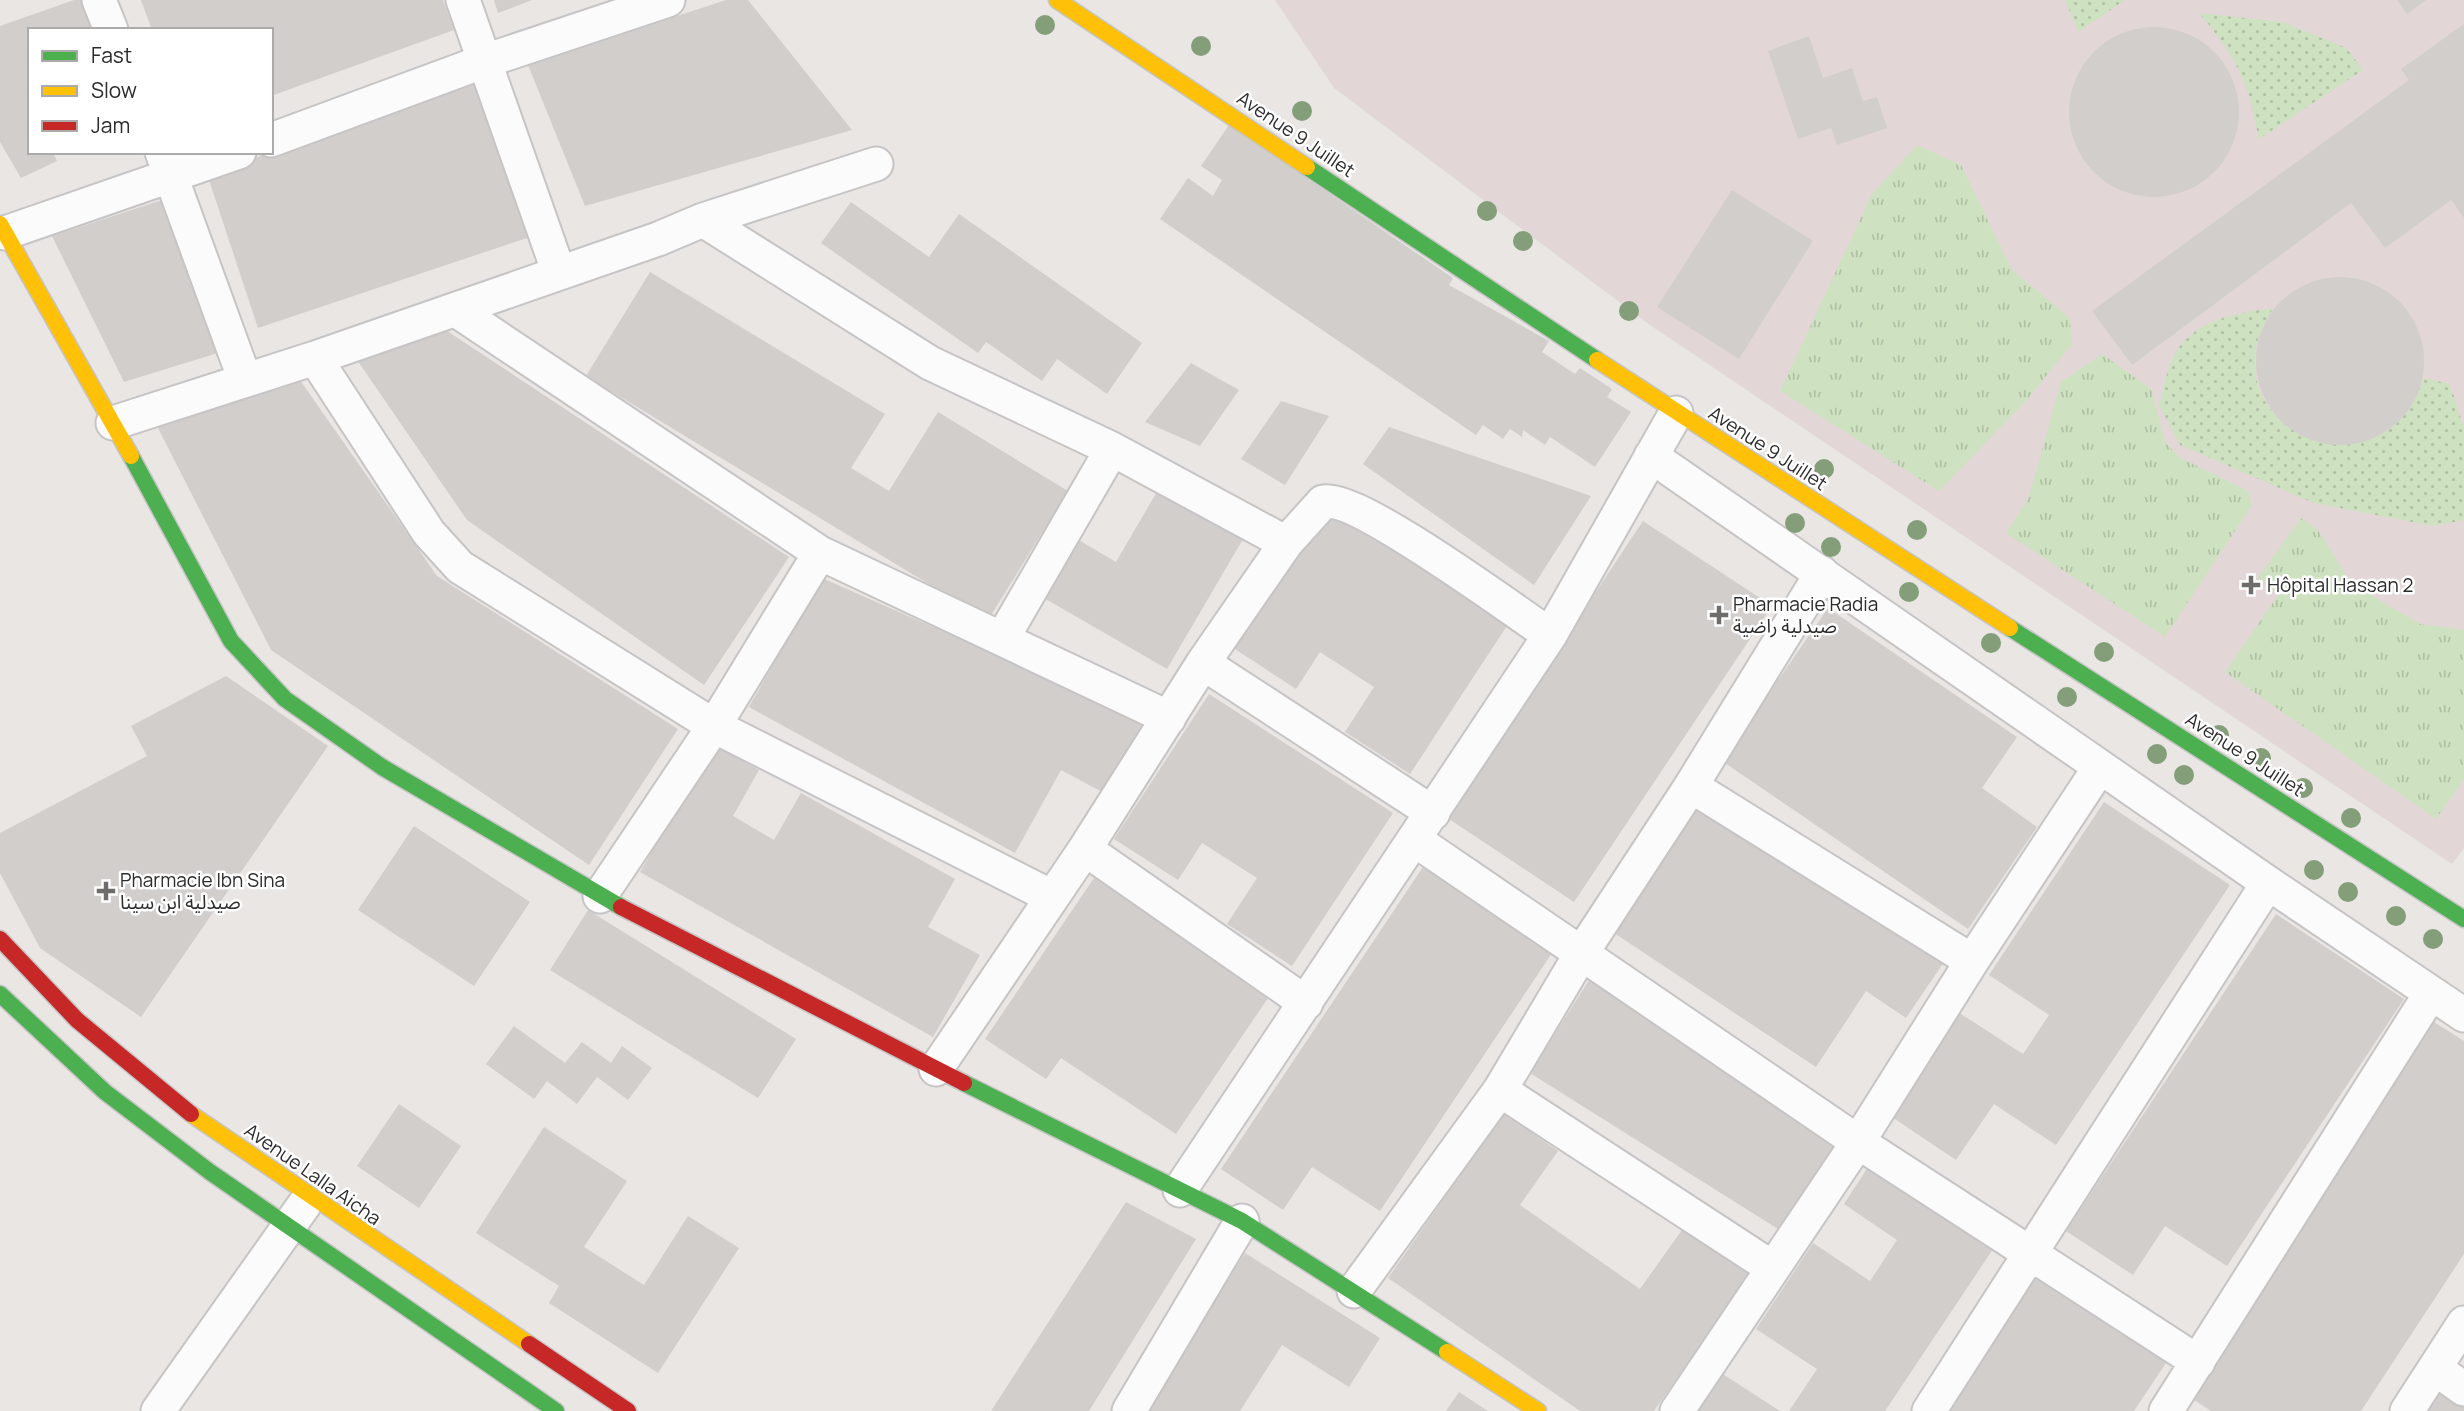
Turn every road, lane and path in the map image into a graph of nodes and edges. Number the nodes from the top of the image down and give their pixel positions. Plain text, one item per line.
1 (99, 0) edge
2 (463, 0) edge
3 (668, 0) edge
4 (1058, 0) edge
5 (110, 28) edge
6 (485, 61) junction
7 (273, 139) edge
8 (228, 154) edge
9 (876, 164) dead end
10 (167, 165) edge
11 (703, 220) junction
12 (3, 229) edge
13 (559, 273) junction
14 (456, 310) junction
15 (315, 358) junction
16 (245, 380) junction
17 (1675, 414) junction
18 (114, 423) junction
19 (1112, 449) junction
20 (1651, 456) junction
21 (1286, 543) junction
22 (820, 553) junction
23 (1822, 573) junction
24 (1550, 635) junction
25 (1002, 639) junction
26 (1203, 663) junction
27 (1169, 718) junction
28 (714, 726) junction
29 (2100, 767) junction
30 (1691, 786) junction
31 (1424, 827) junction
32 (1085, 849) junction
33 (2268, 883) junction
34 (1051, 895) junction
35 (600, 897) junction
36 (2464, 919) edge
37 (0, 939) edge
38 (1581, 954) junction
39 (1972, 961) junction
40 (2431, 993) junction
41 (0, 994) edge
42 (1307, 1003) junction
43 (2464, 1015) edge
44 (936, 1069) junction
45 (1500, 1090) junction
46 (1858, 1142) junction
47 (1180, 1190) junction
48 (310, 1198) junction
49 (1242, 1221) junction
50 (288, 1228) junction
51 (2029, 1255) junction
52 (1772, 1267) junction
53 (1354, 1292) junction
54 (2464, 1322) edge
55 (2198, 1362) junction
56 (2436, 1369) junction
57 (2464, 1389) edge
58 (158, 1411) edge
59 (556, 1411) edge
60 (628, 1411) edge
61 (1129, 1411) edge
62 (1538, 1411) edge
63 (1677, 1411) edge
64 (1929, 1411) edge
65 (2167, 1411) edge
66 (2407, 1411) edge

1 - 5 street
2 - 6 street
3 - 6 street
4 - 17 street, Avenue 9 Juillet
6 - 7 street
6 - 13 street
8 - 10 street
9 - 11 street
10 - 12 street
10 - 16 street
11 - 13 street
11 - 19 street
12 - 18 street
13 - 14 street
14 - 15 street
14 - 22 street
15 - 16 street
15 - 28 street
16 - 18 street
17 - 20 street
17 - 36 street, Avenue 9 Juillet
18 - 35 street
19 - 21 street
19 - 25 street
20 - 23 street
20 - 24 street
21 - 24 street
21 - 26 street
22 - 25 street
22 - 28 street
23 - 29 street
23 - 30 street
24 - 31 street
25 - 27 street
26 - 27 street
26 - 31 street
27 - 32 street
28 - 34 street
28 - 35 street
29 - 33 street
29 - 39 street
30 - 38 street
30 - 39 street
31 - 38 street
31 - 42 street
32 - 34 street
32 - 42 street
33 - 40 street
33 - 51 street
34 - 44 street
35 - 44 street
37 - 48 street, Avenue Lalla Aicha
38 - 45 street
38 - 46 street
39 - 46 street
40 - 43 street
40 - 55 street
41 - 50 street
42 - 47 street
44 - 47 street
45 - 52 street
45 - 53 street
46 - 51 street
46 - 52 street
47 - 49 street
48 - 50 street
48 - 60 street, Avenue Lalla Aicha
49 - 53 street
49 - 61 street
50 - 58 street
50 - 59 street
51 - 55 street
51 - 64 street
52 - 63 street
53 - 62 street
54 - 56 street
55 - 65 street
56 - 57 street
56 - 66 street

